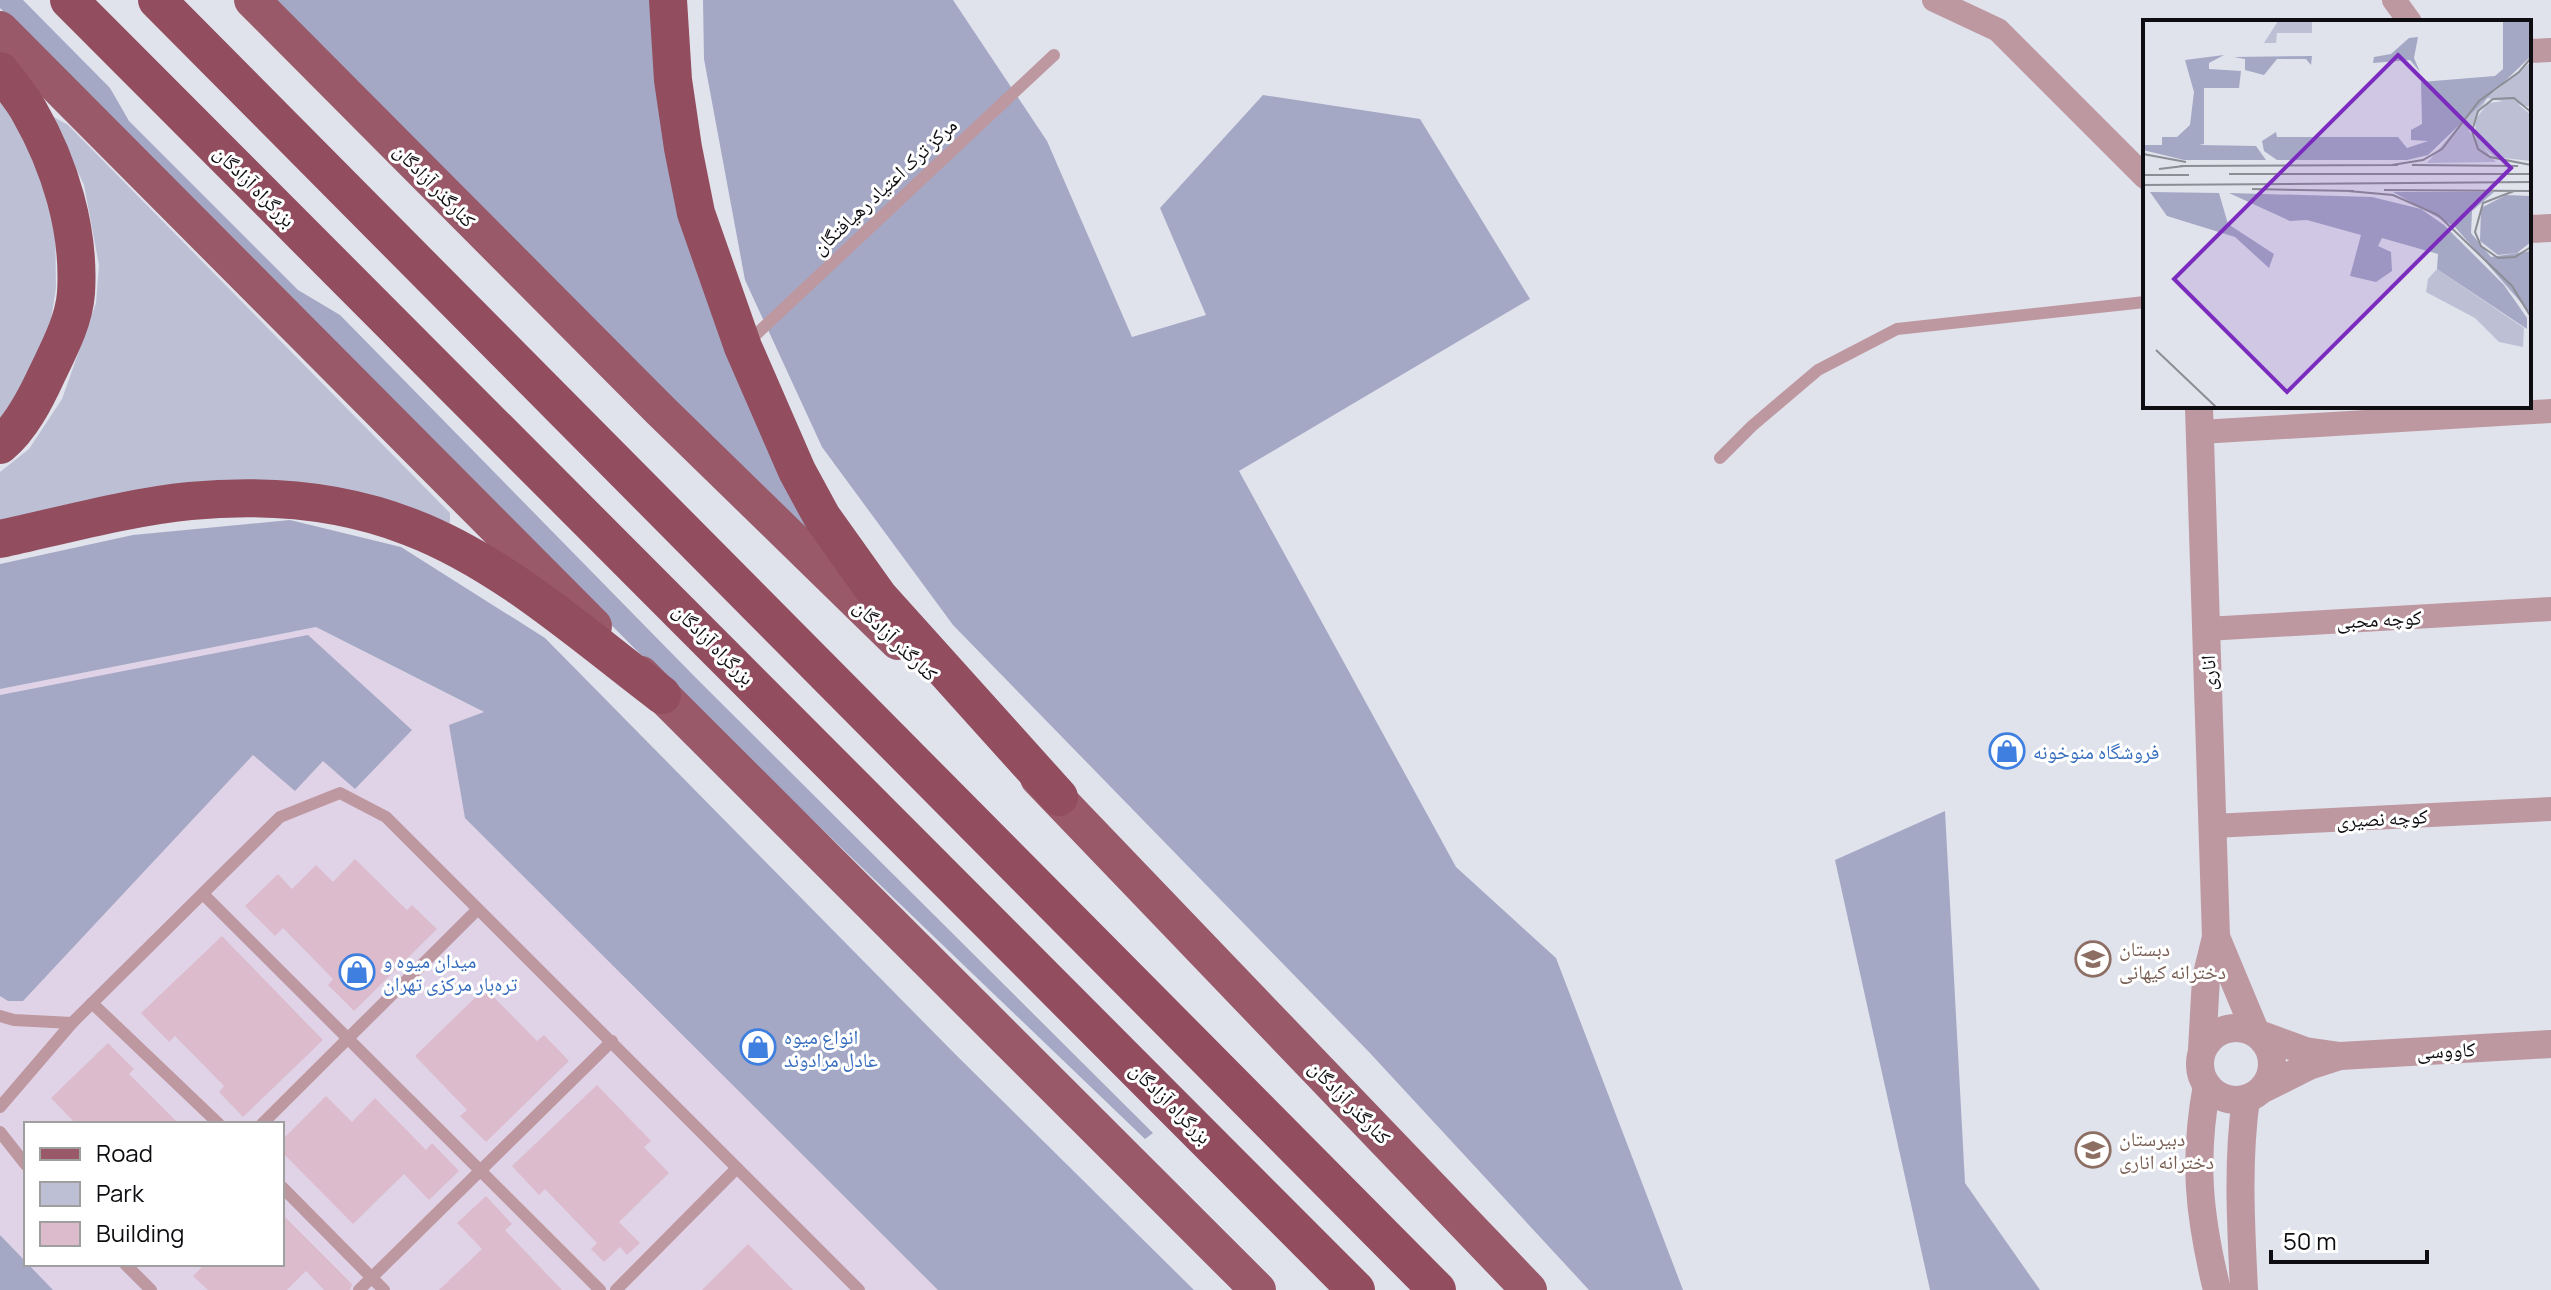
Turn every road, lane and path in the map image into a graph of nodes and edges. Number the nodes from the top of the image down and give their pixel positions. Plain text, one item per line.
1 (69, 0) edge
2 (157, 0) edge
3 (252, 0) edge
4 (668, 0) edge
5 (1934, 0) edge
6 (2394, 0) edge
7 (2409, 20) edge
8 (0, 29) edge
9 (2551, 50) edge
10 (2531, 51) edge
11 (1054, 55) dead end
12 (0, 71) edge
13 (2143, 175) edge
14 (2551, 228) edge
15 (2531, 229) edge
16 (2143, 302) edge
17 (743, 347) junction
18 (2551, 411) edge
19 (2199, 413) edge
20 (0, 445) edge
21 (1720, 458) dead end
22 (0, 539) edge
23 (2551, 609) edge
24 (2206, 629) junction
25 (662, 695) junction
26 (1059, 797) junction
27 (2551, 809) edge
28 (2213, 826) junction
29 (203, 894) junction
30 (477, 910) junction
31 (2216, 937) junction
32 (92, 1003) junction
33 (0, 1016) edge
34 (72, 1023) junction
35 (2256, 1033) junction
36 (349, 1038) junction
37 (612, 1041) junction
38 (2551, 1044) edge
39 (2202, 1050) junction
40 (2340, 1056) junction
41 (2207, 1085) junction
42 (2255, 1094) junction
43 (0, 1107) edge
44 (217, 1122) edge
45 (264, 1122) edge
46 (0, 1132) edge
47 (24, 1162) edge
48 (737, 1168) junction
49 (480, 1170) junction
50 (284, 1189) edge
51 (127, 1266) edge
52 (372, 1277) junction
53 (151, 1290) edge
54 (359, 1290) edge
55 (384, 1290) edge
56 (600, 1290) edge
57 (616, 1290) edge
58 (859, 1290) edge
59 (1258, 1290) edge
60 (1356, 1290) edge
61 (1437, 1290) edge
62 (1529, 1290) edge
63 (2217, 1290) edge
64 (2244, 1290) edge

1 - 60 highway, بزرگراه آزادگان
2 - 61 highway
3 - 26 main road, کنارگذر آزادگان
4 - 17 highway
5 - 13 street
6 - 7 street
8 - 25 main road
9 - 10 street
11 - 17 lane, مرکز ترک اعتیاد رهیافتگان
12 - 20 highway
14 - 15 street
16 - 21 lane
17 - 26 highway
18 - 19 street
19 - 24 street, اناری
22 - 25 highway
23 - 24 street, کوچه محبی
24 - 28 street, اناری
25 - 59 main road
26 - 62 main road, کنارگذر آزادگان
27 - 28 street, کوچه نصیری
28 - 31 street, اناری
29 - 30 lane
29 - 32 lane
29 - 36 lane
30 - 36 lane
30 - 37 lane
31 - 35 street, اناری
31 - 39 street, اناری
32 - 34 lane
32 - 44 lane
33 - 34 lane
34 - 43 lane
35 - 39 street
35 - 40 street
35 - 42 street
36 - 45 lane
36 - 49 lane
37 - 48 lane
37 - 49 lane
38 - 40 street, کاووسی
39 - 41 street
40 - 42 street
41 - 42 street
41 - 63 street
42 - 64 street
46 - 47 lane
48 - 57 lane
48 - 58 lane
49 - 52 lane
49 - 56 lane
50 - 52 lane
51 - 53 lane
52 - 54 lane
52 - 55 lane

